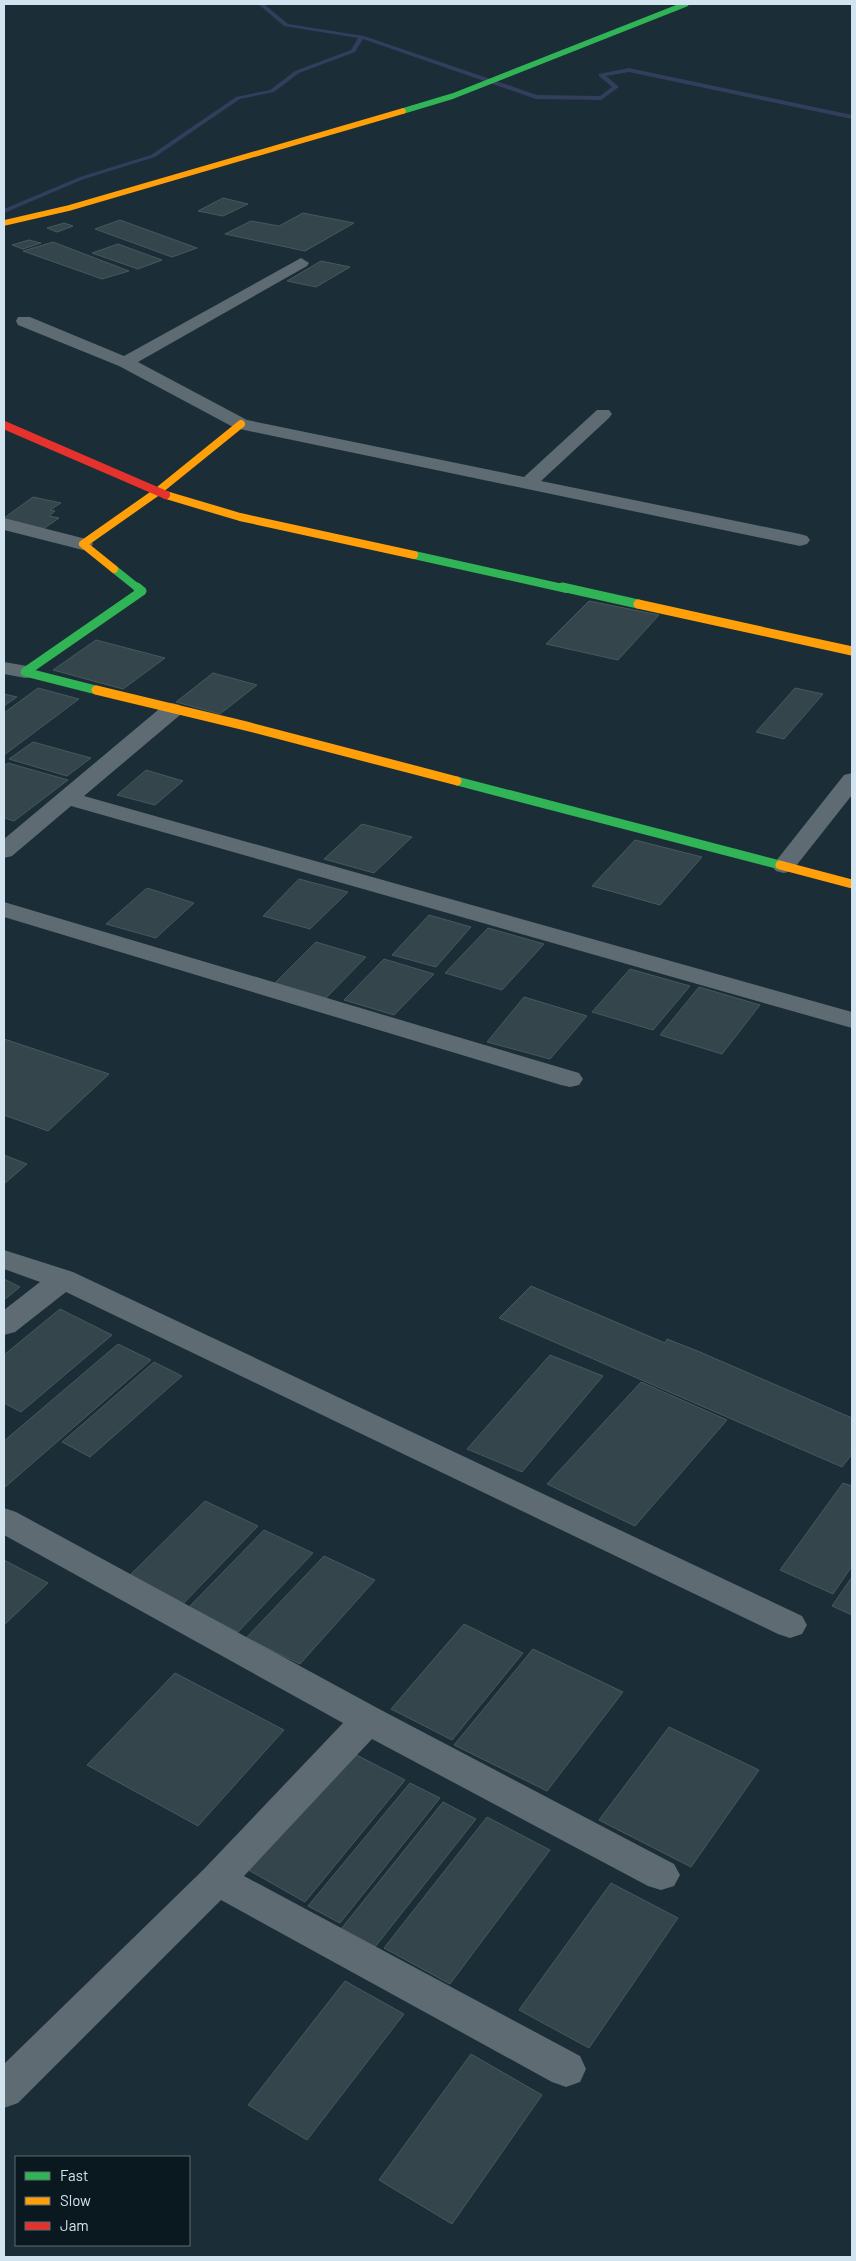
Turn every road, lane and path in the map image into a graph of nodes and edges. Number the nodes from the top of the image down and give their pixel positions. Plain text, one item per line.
1 (686, 4) edge
2 (4, 223) edge
3 (301, 263) dead end
4 (24, 321) dead end
5 (126, 362) junction
6 (603, 414) dead end
7 (241, 424) junction
8 (4, 425) edge
9 (527, 484) junction
10 (157, 492) junction
11 (4, 524) edge
12 (800, 540) dead end
13 (83, 544) junction
14 (852, 651) edge
15 (4, 668) edge
16 (25, 672) junction
17 (172, 710) junction
18 (852, 780) edge
19 (67, 798) junction
20 (8, 842) edge
21 (784, 866) junction
22 (852, 884) edge
23 (4, 909) edge
24 (852, 1020) edge
25 (570, 1079) dead end
26 (4, 1258) edge
27 (63, 1280) junction
28 (4, 1325) edge
29 (4, 1520) edge
30 (790, 1625) dead end
31 (368, 1720) junction
32 (661, 1875) dead end
33 (217, 1880) junction
34 (566, 2069) dead end
35 (4, 2090) edge

1 - 2 street
3 - 5 street
4 - 5 street
5 - 7 street
6 - 9 street
7 - 9 street
7 - 10 street
8 - 10 street
9 - 12 street
10 - 13 street
10 - 14 street
11 - 13 street
13 - 16 street
15 - 16 street
16 - 17 street
17 - 19 street
17 - 21 street
18 - 21 street
19 - 20 street
19 - 24 street
21 - 22 street
23 - 25 street
26 - 27 street
27 - 28 street
27 - 30 street
29 - 31 street
31 - 32 street
31 - 33 street
33 - 34 street
33 - 35 street

